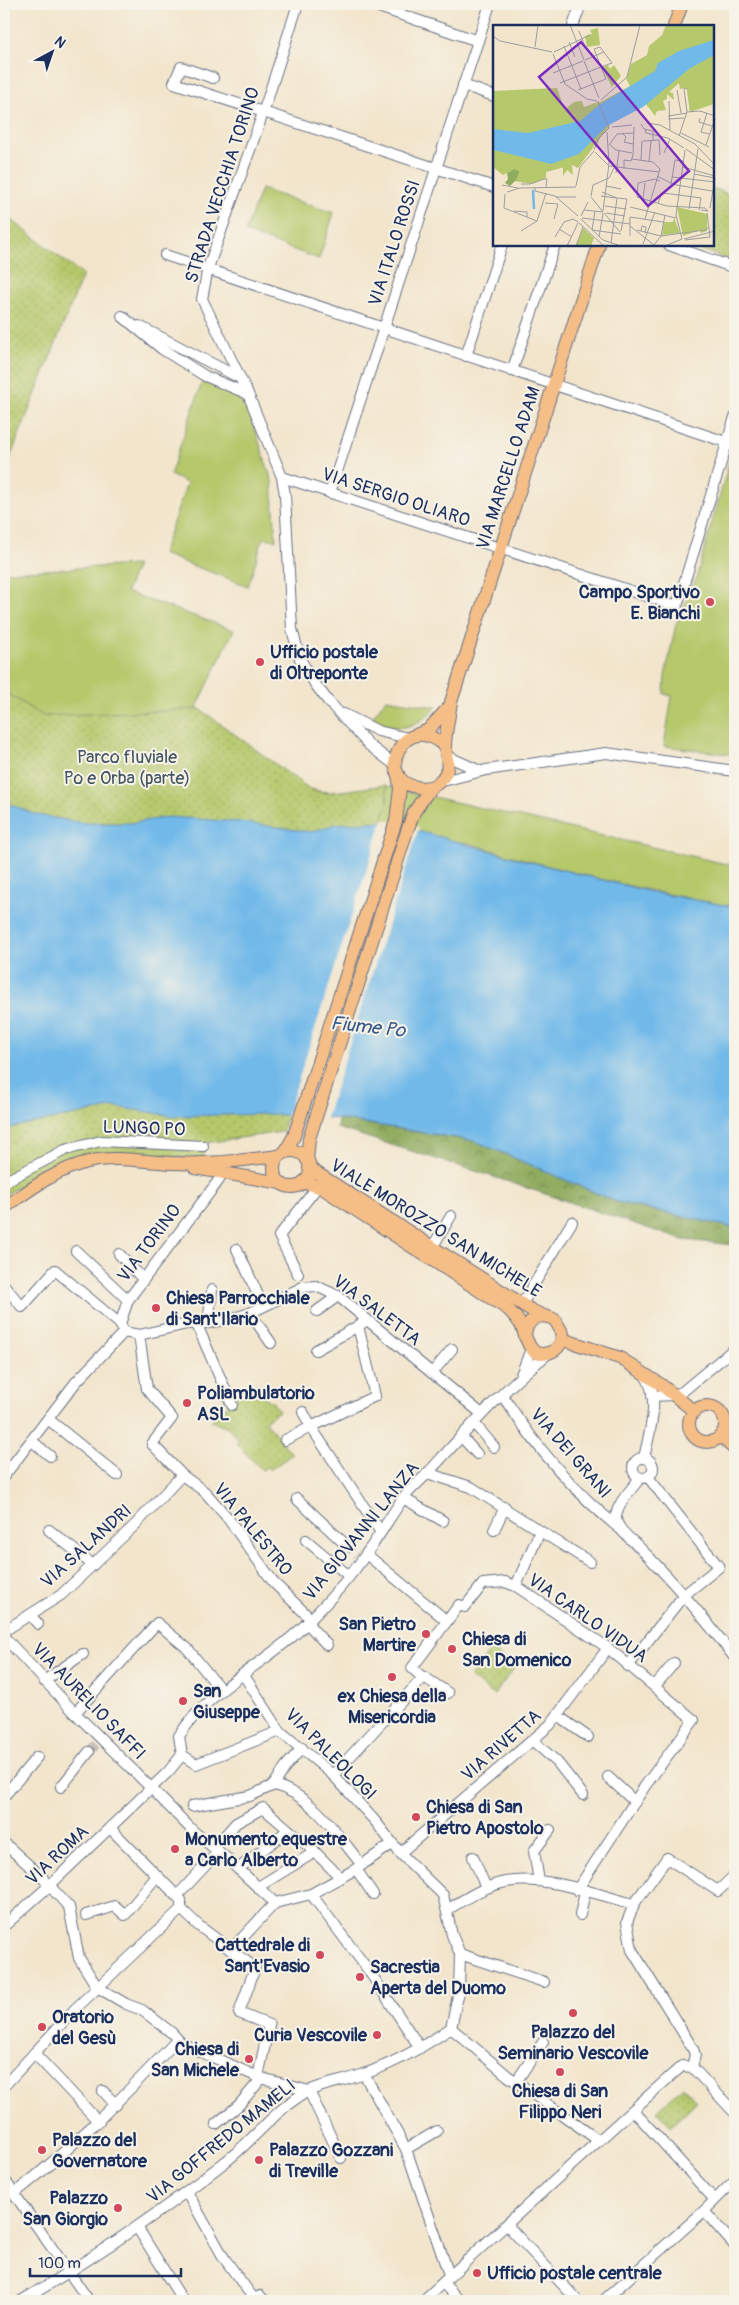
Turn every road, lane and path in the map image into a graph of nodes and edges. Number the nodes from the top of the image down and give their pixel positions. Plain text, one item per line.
1 (298, 4) edge
2 (370, 4) edge
3 (490, 4) edge
4 (581, 4) edge
5 (682, 4) edge
6 (391, 7) edge
7 (573, 25) edge
8 (674, 25) edge
9 (478, 41) junction
10 (213, 78) dead end
11 (463, 86) junction
12 (493, 96) edge
13 (263, 113) junction
14 (435, 168) junction
15 (493, 187) edge
16 (502, 246) edge
17 (555, 246) edge
18 (599, 246) edge
19 (672, 246) edge
20 (165, 255) dead end
21 (208, 268) junction
22 (735, 268) edge
23 (383, 329) junction
24 (466, 356) junction
25 (512, 371) junction
26 (240, 378) junction
27 (554, 385) junction
28 (248, 394) junction
29 (735, 417) edge
30 (731, 444) edge
31 (282, 477) junction
32 (330, 493) junction
33 (500, 547) junction
34 (452, 702) junction
35 (337, 710) junction
36 (412, 736) junction
37 (447, 752) junction
38 (397, 769) junction
39 (480, 771) junction
40 (735, 771) edge
41 (432, 789) junction
42 (203, 1146) dead end
43 (282, 1154) junction
44 (171, 1163) junction
45 (308, 1164) junction
46 (219, 1180) dead end
47 (4, 1182) edge
48 (303, 1182) junction
49 (281, 1183) junction
50 (318, 1186) junction
51 (4, 1208) edge
52 (451, 1216) dead end
53 (572, 1222) dead end
54 (433, 1246) junction
55 (237, 1250) dead end
56 (76, 1251) dead end
57 (119, 1254) dead end
58 (142, 1278) junction
59 (301, 1281) junction
60 (4, 1285) edge
61 (212, 1290) dead end
62 (338, 1296) junction
63 (128, 1300) junction
64 (522, 1304) junction
65 (263, 1306) junction
66 (317, 1310) dead end
67 (250, 1313) junction
68 (544, 1316) junction
69 (362, 1323) junction
70 (208, 1324) junction
71 (197, 1325) junction
72 (122, 1328) junction
73 (139, 1335) junction
74 (525, 1337) junction
75 (562, 1340) junction
76 (271, 1344) dead end
77 (735, 1348) edge
78 (452, 1349) dead end
79 (531, 1349) junction
80 (316, 1350) dead end
81 (549, 1353) junction
82 (643, 1372) junction
83 (432, 1373) junction
84 (520, 1376) junction
85 (674, 1395) junction
86 (503, 1396) junction
87 (652, 1396) junction
88 (232, 1405) dead end
89 (694, 1411) junction
90 (303, 1412) dead end
91 (482, 1414) junction
92 (48, 1419) junction
93 (474, 1422) junction
94 (312, 1427) junction
95 (461, 1436) junction
96 (721, 1436) junction
97 (285, 1440) dead end
98 (32, 1441) junction
99 (494, 1447) dead end
100 (735, 1450) edge
101 (477, 1454) dead end
102 (50, 1456) dead end
103 (644, 1458) junction
104 (427, 1473) junction
105 (117, 1474) dead end
106 (182, 1475) junction
107 (4, 1476) edge
108 (644, 1477) junction
109 (403, 1498) junction
110 (297, 1499) dead end
111 (505, 1507) junction
112 (443, 1521) dead end
113 (619, 1528) junction
114 (48, 1530) dead end
115 (494, 1530) dead end
116 (380, 1531) junction
117 (540, 1531) junction
118 (306, 1540) dead end
119 (345, 1544) tunnel mouth
120 (362, 1556) junction
121 (590, 1562) dead end
122 (94, 1565) junction
123 (350, 1576) junction
124 (516, 1586) junction
125 (684, 1595) junction
126 (30, 1614) junction
127 (447, 1620) junction
128 (309, 1621) junction
129 (38, 1624) dead end
130 (4, 1631) edge
131 (4, 1637) edge
132 (327, 1645) dead end
133 (608, 1648) junction
134 (83, 1654) dead end
135 (735, 1658) edge
136 (674, 1663) dead end
137 (628, 1666) junction
138 (243, 1674) junction
139 (423, 1678) junction
140 (44, 1681) junction
141 (654, 1686) junction
142 (221, 1690) junction
143 (448, 1693) dead end
144 (75, 1713) junction
145 (558, 1716) junction
146 (280, 1731) junction
147 (588, 1737) dead end
148 (532, 1740) junction
149 (302, 1748) junction
150 (90, 1752) tunnel mouth
151 (182, 1754) junction
152 (36, 1757) dead end
153 (334, 1775) junction
154 (608, 1777) dead end
155 (274, 1785) junction
156 (61, 1787) dead end
157 (152, 1788) junction
158 (583, 1795) dead end
159 (4, 1796) edge
160 (635, 1802) junction
161 (192, 1806) dead end
162 (110, 1828) junction
163 (550, 1830) dead end
164 (287, 1831) junction
165 (4, 1843) edge
166 (392, 1844) junction
167 (218, 1852) junction
168 (315, 1852) junction
169 (400, 1853) junction
170 (473, 1857) dead end
171 (359, 1867) junction
172 (238, 1869) junction
173 (735, 1875) edge
174 (157, 1876) junction
175 (341, 1878) junction
176 (539, 1881) junction
177 (46, 1882) junction
178 (258, 1887) junction
179 (481, 1890) junction
180 (581, 1891) junction
181 (311, 1894) junction
182 (373, 1894) dead end
183 (177, 1896) junction
184 (276, 1903) junction
185 (634, 1904) junction
186 (181, 1909) junction
187 (447, 1910) junction
188 (580, 1914) dead end
189 (86, 1915) dead end
190 (4, 1926) edge
191 (230, 1950) junction
192 (460, 1954) junction
193 (544, 1982) dead end
194 (97, 1987) junction
195 (451, 2028) junction
196 (176, 2040) junction
197 (543, 2042) dead end
198 (420, 2048) junction
199 (34, 2053) junction
200 (692, 2067) junction
201 (364, 2074) junction
202 (260, 2078) junction
203 (516, 2082) junction
204 (4, 2086) edge
205 (103, 2091) dead end
206 (309, 2091) junction
207 (116, 2105) junction
208 (633, 2110) junction
209 (735, 2113) edge
210 (99, 2122) junction
211 (216, 2124) dead end
212 (437, 2131) dead end
213 (598, 2140) junction
214 (406, 2149) junction
215 (341, 2158) dead end
216 (4, 2179) edge
217 (735, 2180) edge
218 (187, 2192) junction
219 (15, 2193) junction
220 (714, 2199) junction
221 (704, 2211) junction
222 (507, 2225) junction
223 (137, 2227) junction
224 (735, 2246) edge
225 (70, 2272) junction
226 (446, 2279) junction
227 (257, 2299) edge
228 (21, 2301) edge
229 (89, 2301) edge
230 (183, 2301) edge
231 (424, 2301) edge
232 (460, 2301) edge
233 (578, 2301) edge
234 (603, 2301) edge

1 - 13 street, STRADA VECCHIA TORINO
2 - 6 street
3 - 9 street, VIA ITALO ROSSI
4 - 7 street
5 - 8 main road
6 - 9 street
9 - 11 street, VIA ITALO ROSSI
10 - 13 street
11 - 12 street
11 - 14 street, VIA ITALO ROSSI
13 - 14 street
13 - 21 street, STRADA VECCHIA TORINO
14 - 15 street
14 - 23 street, VIA ITALO ROSSI
16 - 24 street
17 - 25 street
18 - 27 main road, VIA MARCELLO ADAM
19 - 22 street
20 - 21 street
21 - 23 street
21 - 26 street, STRADA VECCHIA TORINO
23 - 24 street
23 - 32 street, VIA ITALO ROSSI
24 - 25 street
25 - 27 street
26 - 28 street, STRADA VECCHIA TORINO
26 - 28 street
27 - 30 street
27 - 33 main road, VIA MARCELLO ADAM
28 - 31 street, STRADA VECCHIA TORINO
29 - 30 street
30 - 33 street, VIA SERGIO OLIARO
31 - 32 street, VIA SERGIO OLIARO
31 - 35 street, STRADA VECCHIA TORINO
32 - 33 street, VIA SERGIO OLIARO
33 - 34 main road, VIA MARCELLO ADAM
34 - 36 main road, VIA MARCELLO ADAM
34 - 37 main road, VIA MARCELLO ADAM
35 - 36 street
35 - 38 street, STRADA VECCHIA TORINO
36 - 37 main road
36 - 38 main road
37 - 39 street
37 - 41 main road
38 - 41 main road
38 - 43 main road
39 - 40 street
39 - 41 street
41 - 45 main road
42 - 47 street, LUNGO PO
43 - 44 main road
43 - 45 main road
43 - 49 main road
44 - 49 main road
44 - 51 main road
45 - 48 main road
45 - 54 main road, VIALE MOROZZO SAN MICHELE
46 - 58 street, VIA TORINO
48 - 49 main road
48 - 50 main road, VIALE MOROZZO SAN MICHELE
50 - 59 street
50 - 74 main road, VIALE MOROZZO SAN MICHELE
52 - 54 street
53 - 64 street
54 - 64 main road, VIALE MOROZZO SAN MICHELE
55 - 65 street
56 - 63 street
57 - 58 street
58 - 63 street, VIA TORINO
59 - 62 street, VIA SALETTA
59 - 65 street, VIA SALETTA
60 - 72 street
61 - 70 street
62 - 66 street
62 - 69 street, VIA SALETTA
63 - 72 street, VIA TORINO
64 - 68 main road, VIALE MOROZZO SAN MICHELE
65 - 67 street, VIA SALETTA
67 - 70 street, VIA SALETTA
67 - 76 street
68 - 74 main road
68 - 75 main road
69 - 80 street
69 - 83 street, VIA SALETTA
69 - 94 street
70 - 71 street, VIA SALETTA
71 - 73 street, VIA SALETTA
71 - 88 street
72 - 73 street, VIA SALETTA
72 - 92 street
73 - 106 street, VIA PALESTRO
74 - 79 main road
75 - 81 main road
75 - 82 main road
77 - 85 street
78 - 83 street
79 - 81 main road
79 - 84 street, VIA GIOVANNI LANZA
81 - 84 street, VIA GIOVANNI LANZA
82 - 85 main road
82 - 87 street
83 - 91 street, VIA SALETTA
84 - 86 street, VIA GIOVANNI LANZA
85 - 87 street
85 - 89 main road
86 - 91 street, VIA GIOVANNI LANZA
86 - 113 street, VIA DEI GRANI
87 - 103 street
89 - 96 main road
89 - 96 main road
90 - 94 street
91 - 93 street, VIA GIOVANNI LANZA
92 - 98 street
92 - 105 street
93 - 95 street, VIA GIOVANNI LANZA
93 - 99 street
94 - 97 street
94 - 116 street
95 - 101 street
95 - 104 street, VIA GIOVANNI LANZA
96 - 100 main road
98 - 102 street
98 - 107 street
103 - 108 street
103 - 108 street
104 - 109 street, VIA GIOVANNI LANZA
104 - 111 street
106 - 122 street, VIA SALANDRI
106 - 128 street, VIA PALESTRO
108 - 113 street
108 - 125 street
109 - 112 street
109 - 116 street, VIA GIOVANNI LANZA
110 - 119 street
111 - 115 street
111 - 117 street
113 - 125 street, VIA DEI GRANI
114 - 122 street
116 - 120 street, VIA GIOVANNI LANZA
117 - 121 street
117 - 124 street
118 - 123 street
120 - 123 street, VIA GIOVANNI LANZA
120 - 127 street
122 - 126 street, VIA SALANDRI
123 - 128 street, VIA GIOVANNI LANZA
124 - 127 street, VIA CARLO VIDUA
124 - 133 street, VIA CARLO VIDUA
125 - 135 street, VIA DEI GRANI
125 - 137 street
126 - 129 street
126 - 130 street, VIA SALANDRI
127 - 139 street
128 - 132 street, VIA PALESTRO
128 - 138 street, VIA GIOVANNI LANZA
131 - 140 street, VIA AURELIO SAFFI
133 - 137 street, VIA CARLO VIDUA
133 - 145 street, VIA RIVETTA
134 - 140 street
136 - 141 street
137 - 141 street, VIA CARLO VIDUA
138 - 142 street, VIA GIOVANNI LANZA
138 - 146 street, VIA PALEOLOGI
139 - 143 street
139 - 153 street
140 - 144 street, VIA AURELIO SAFFI
141 - 160 street, VIA CARLO VIDUA
142 - 144 street
142 - 151 street, VIA GIOVANNI LANZA
144 - 157 street, VIA AURELIO SAFFI
145 - 147 street
145 - 148 street, VIA RIVETTA
146 - 149 street, VIA PALEOLOGI
146 - 151 street
148 - 158 street
148 - 169 street, VIA RIVETTA
149 - 153 street, VIA PALEOLOGI
149 - 155 street
150 - 156 street
151 - 157 street
152 - 159 street
153 - 166 street, VIA PALEOLOGI
154 - 160 street
155 - 161 street
155 - 171 street
157 - 162 street, VIA ROMA
157 - 167 street, VIA AURELIO SAFFI
160 - 180 street
162 - 174 street
162 - 177 street, VIA ROMA
163 - 176 street
164 - 167 street
164 - 168 street
164 - 172 street
165 - 177 street
166 - 169 street, VIA PALEOLOGI
166 - 171 street
167 - 172 street, VIA AURELIO SAFFI
167 - 183 street
168 - 175 street
168 - 178 street
169 - 187 street, VIA PALEOLOGI
170 - 179 street
171 - 175 street
171 - 182 street
172 - 178 street, VIA AURELIO SAFFI
173 - 185 street
174 - 183 street
174 - 189 street
175 - 181 street
176 - 179 street
176 - 180 street
177 - 190 street, VIA ROMA
177 - 194 street
178 - 184 street, VIA AURELIO SAFFI
179 - 187 street
180 - 185 street
180 - 188 street
181 - 184 street
181 - 198 street
183 - 186 street
184 - 191 street
185 - 200 street
186 - 191 street
186 - 194 street
187 - 192 street
191 - 202 street
192 - 193 street
192 - 195 street
194 - 196 street
194 - 199 street
195 - 198 street, VIA GOFFREDO MAMELI
195 - 203 street
196 - 202 street
196 - 207 street
197 - 203 street
198 - 201 street, VIA GOFFREDO MAMELI
199 - 204 street
199 - 210 street
200 - 208 street
200 - 209 street
201 - 206 street, VIA GOFFREDO MAMELI
201 - 214 street
202 - 206 street
202 - 211 street
203 - 213 street
205 - 207 street
206 - 215 street
206 - 218 street, VIA GOFFREDO MAMELI
207 - 210 street
208 - 213 street
208 - 220 street
210 - 219 street
212 - 214 street
213 - 222 street
214 - 226 street
216 - 219 street
217 - 220 street
218 - 223 street, VIA GOFFREDO MAMELI
218 - 227 street
219 - 225 street
220 - 221 street
221 - 224 street
221 - 234 street
222 - 226 street
222 - 233 street
223 - 225 street, VIA GOFFREDO MAMELI
223 - 230 street
225 - 228 street, VIA GOFFREDO MAMELI
225 - 229 street
226 - 231 street
226 - 232 street

